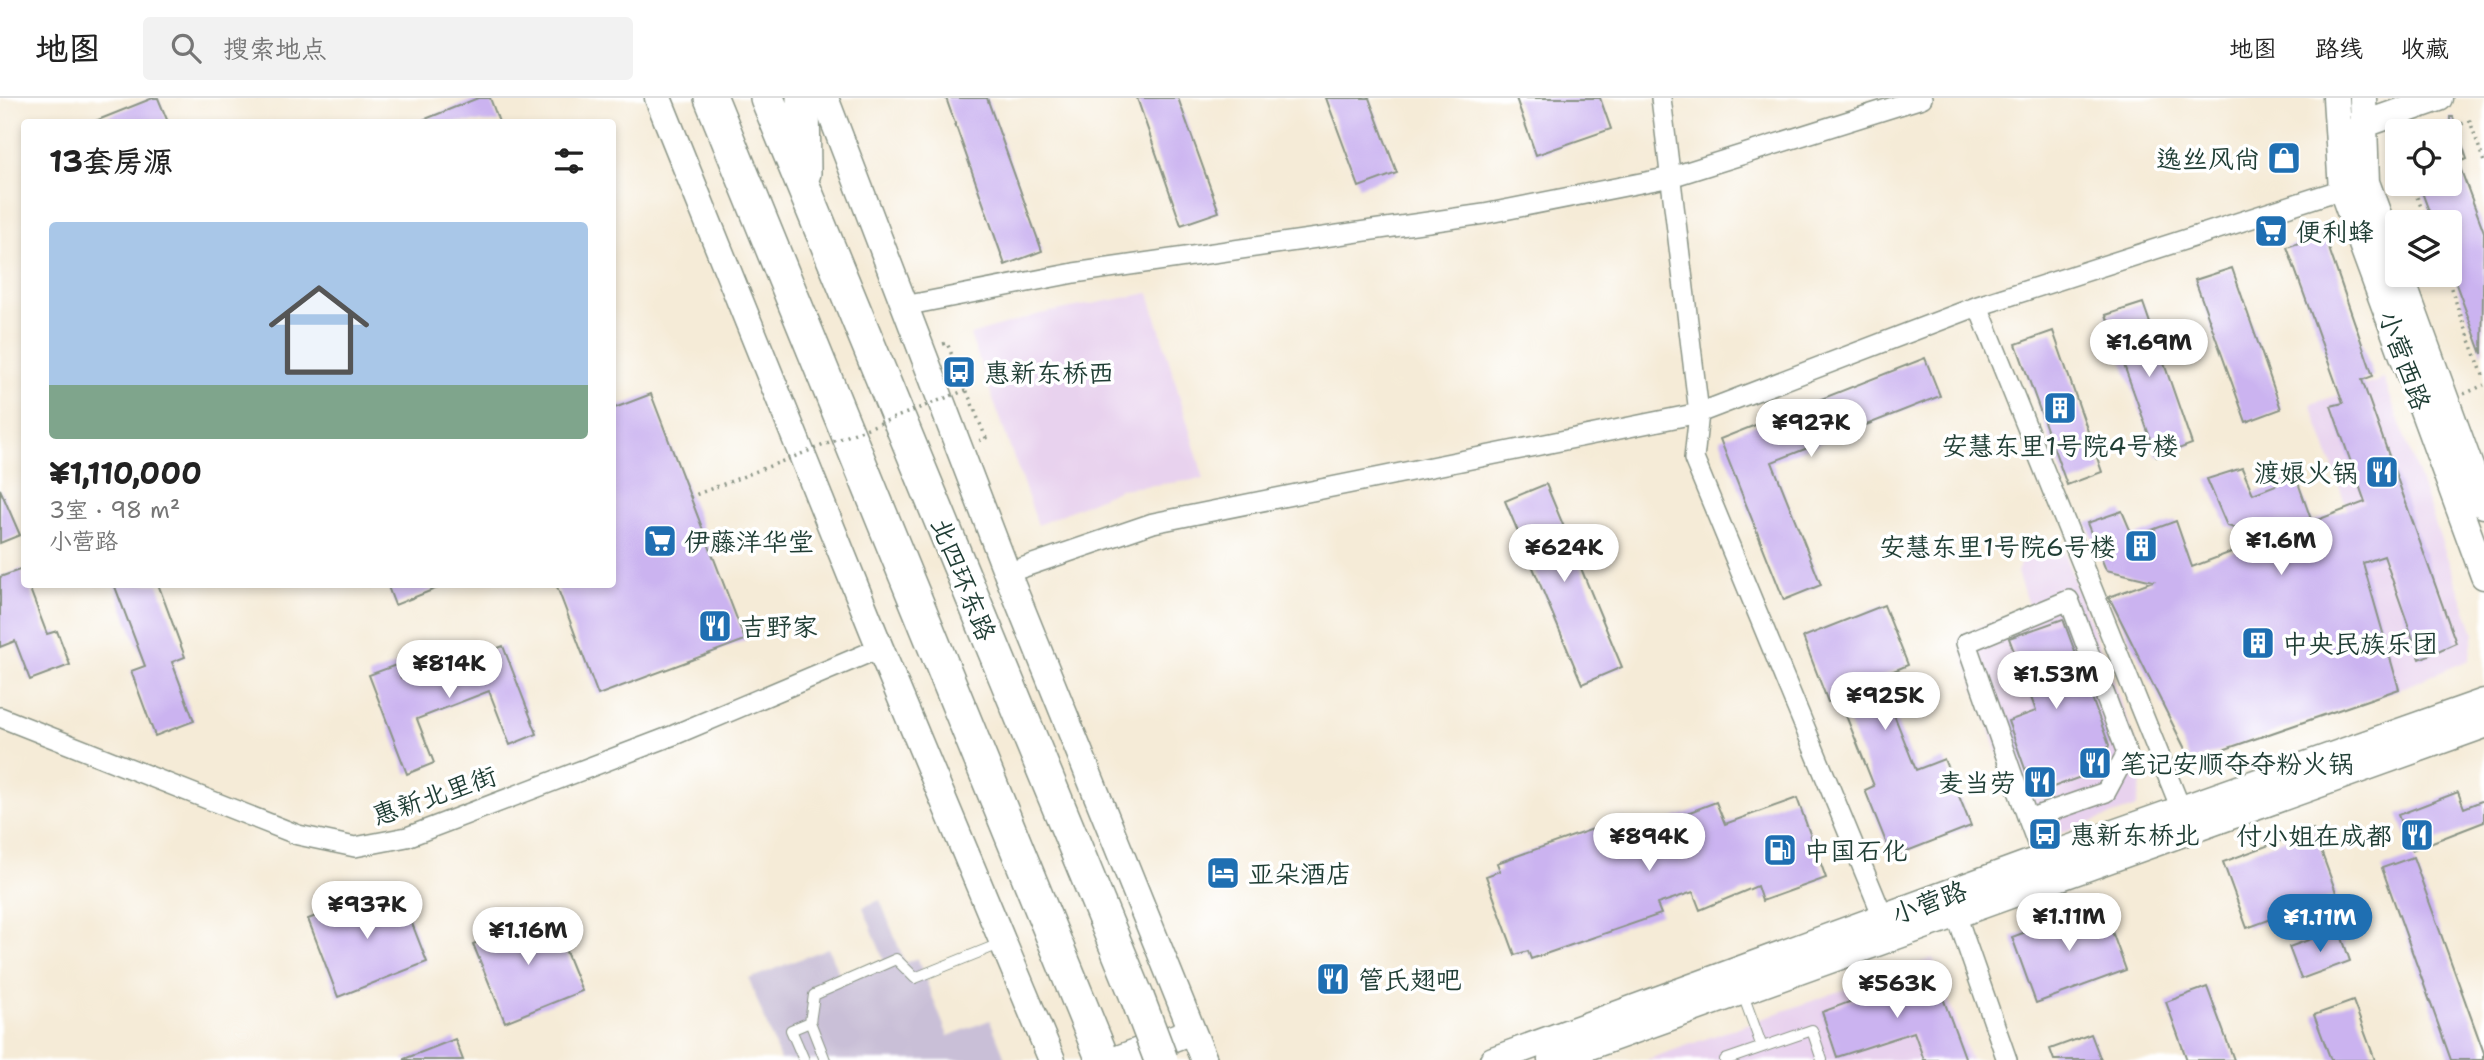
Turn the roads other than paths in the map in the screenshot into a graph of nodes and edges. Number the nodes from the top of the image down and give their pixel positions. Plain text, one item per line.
1 (658, 98) edge
2 (684, 98) edge
3 (711, 98) edge
4 (767, 98) edge
5 (803, 98) edge
6 (825, 98) edge
7 (1661, 98) edge
8 (1922, 98) edge
9 (2336, 98) edge
10 (2363, 98) edge
11 (2439, 98) edge
12 (2362, 125) junction
13 (725, 134) junction
14 (1671, 177) junction
15 (2354, 186) junction
16 (804, 193) junction
17 (2385, 244) edge
18 (2403, 287) edge
19 (904, 306) junction
20 (1978, 306) junction
21 (1699, 413) junction
22 (2484, 505) edge
23 (1007, 573) junction
24 (2484, 576) edge
25 (880, 648) junction
26 (2484, 702) edge
27 (0, 717) edge
28 (2484, 726) edge
29 (2181, 810) junction
30 (2028, 818) junction
31 (2043, 859) junction
32 (1952, 905) junction
33 (1884, 919) junction
34 (1912, 929) junction
35 (1003, 943) junction
36 (1742, 990) junction
37 (810, 1022) junction
38 (1192, 1031) junction
39 (1762, 1047) junction
40 (804, 1060) edge
41 (824, 1060) edge
42 (1052, 1060) edge
43 (1103, 1060) edge
44 (1115, 1060) edge
45 (1161, 1060) edge
46 (1203, 1060) edge
47 (1493, 1060) edge
48 (1551, 1060) edge
49 (1725, 1060) edge
50 (1822, 1060) edge
51 (2007, 1060) edge

1 - 25 street
2 - 13 highway
3 - 13 highway, 北四环东路
4 - 16 highway, 北四环东路
5 - 16 highway
6 - 19 street, 北四环东路
7 - 14 street
8 - 14 street
9 - 15 street, 小营西路
10 - 12 street, 小营西路
11 - 12 street
12 - 15 street, 小营西路
13 - 43 highway, 北四环东路
14 - 19 street
14 - 21 street
15 - 17 street, 小营西路
15 - 20 street
15 - 24 street, 小营西路
16 - 45 highway, 北四环东路, bridge
18 - 22 street, 小营西路
19 - 23 street, 北四环东路
20 - 21 street
20 - 29 street
21 - 23 street
21 - 33 street
23 - 38 street, 北四环东路
25 - 27 street, 惠新北里街
25 - 35 street
26 - 29 street, 小营路
28 - 32 street, 小营路
29 - 31 street, 小营路
30 - 30 street
30 - 31 street
31 - 32 street, 小营路
32 - 33 street, 小营路
32 - 34 street, 小营路
32 - 51 street
33 - 34 street
33 - 47 street, 小营路
34 - 36 street, 小营路
35 - 37 lane
35 - 42 street
36 - 39 lane
36 - 48 street, 小营路
37 - 40 lane
37 - 41 lane
38 - 44 street
38 - 46 street, 北四环东路
39 - 49 lane
39 - 50 lane

